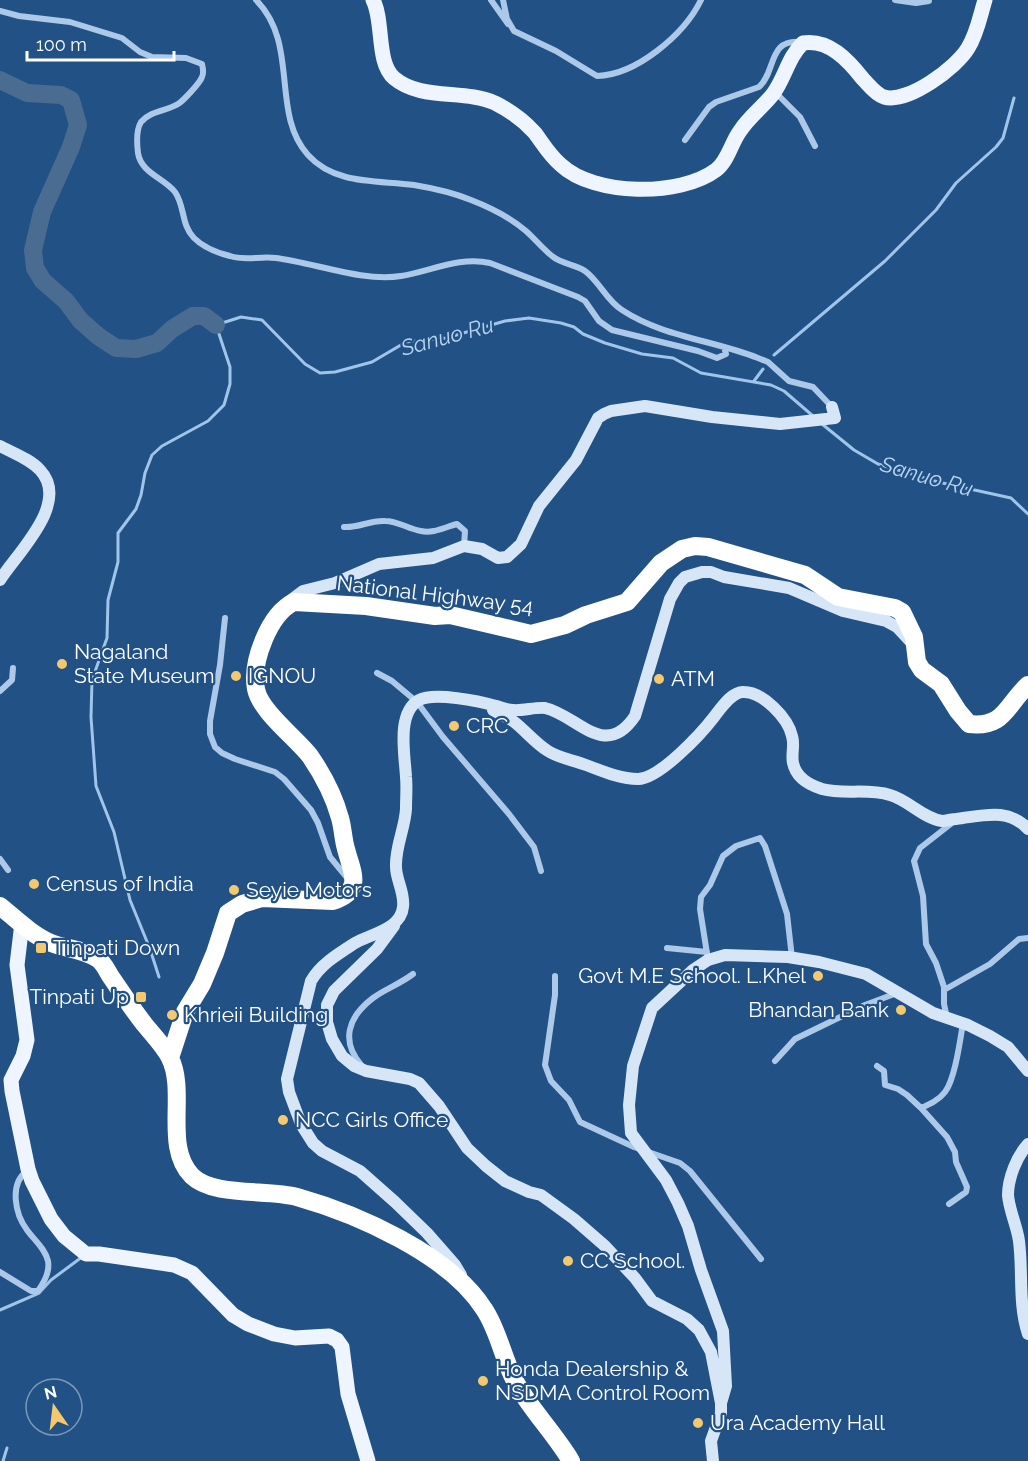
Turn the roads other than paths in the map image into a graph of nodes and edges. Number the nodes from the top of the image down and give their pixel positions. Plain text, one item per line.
1 (256, 0) edge
2 (373, 0) edge
3 (491, 0) edge
4 (503, 0) edge
5 (701, 0) edge
6 (895, 0) edge
7 (920, 0) edge
8 (930, 0) edge
9 (985, 0) edge
10 (0, 12) edge
11 (514, 31) junction
12 (804, 43) junction
13 (775, 92) junction
14 (685, 140) dead end
15 (815, 146) dead end
16 (724, 347) junction
17 (832, 407) joint
18 (0, 446) edge
19 (344, 527) dead end
20 (464, 546) junction
21 (0, 580) edge
22 (284, 606) junction
23 (225, 618) dead end
24 (916, 649) junction
25 (13, 668) dead end
26 (377, 673) dead end
27 (1028, 685) edge
28 (0, 691) edge
29 (417, 702) junction
30 (482, 703) junction
31 (957, 819) junction
32 (1028, 829) edge
33 (0, 859) edge
34 (8, 870) dead end
35 (541, 871) dead end
36 (353, 884) junction
37 (0, 906) edge
38 (398, 920) junction
39 (22, 923) junction
40 (1028, 938) edge
41 (667, 948) dead end
42 (708, 956) junction
43 (792, 958) junction
44 (413, 974) dead end
45 (555, 976) dead end
46 (944, 990) junction
47 (898, 993) junction
48 (947, 1019) junction
49 (963, 1023) junction
50 (170, 1058) junction
51 (775, 1061) dead end
52 (877, 1066) dead end
53 (366, 1071) junction
54 (1028, 1071) edge
55 (921, 1108) junction
56 (1028, 1144) edge
57 (642, 1149) junction
58 (28, 1169) junction
59 (949, 1204) dead end
60 (761, 1259) dead end
61 (0, 1272) edge
62 (470, 1289) junction
63 (1028, 1334) edge
64 (721, 1403) junction
65 (368, 1461) edge
66 (571, 1461) edge
67 (713, 1461) edge

1 - 16 street
2 - 13 main road
3 - 11 street
4 - 11 street
5 - 11 street
6 - 8 street
7 - 8 street
9 - 12 main road
10 - 16 street
12 - 13 main road
12 - 14 street
13 - 15 street
16 - 17 street
17 - 20 street
18 - 21 street
19 - 20 street
20 - 22 street
22 - 24 highway, National Highway 54
22 - 36 highway
23 - 36 street
24 - 27 highway, National Highway 54
24 - 30 street
25 - 28 street
26 - 29 street
29 - 30 street
29 - 35 street
29 - 38 street
30 - 31 street
31 - 32 street
31 - 46 street
33 - 34 street
36 - 50 highway
37 - 39 highway
38 - 53 street
38 - 62 street
39 - 50 highway
39 - 58 main road
40 - 46 street
41 - 42 street
42 - 43 street
42 - 43 street
42 - 57 street
43 - 47 street
44 - 53 street
45 - 57 street
46 - 48 street
47 - 48 street
47 - 51 street
48 - 49 street
49 - 54 street
49 - 55 street
50 - 62 highway
52 - 55 street
53 - 64 street
55 - 59 street
56 - 63 street
57 - 60 street
57 - 64 street
58 - 61 street
58 - 65 main road
62 - 66 highway
64 - 67 street

